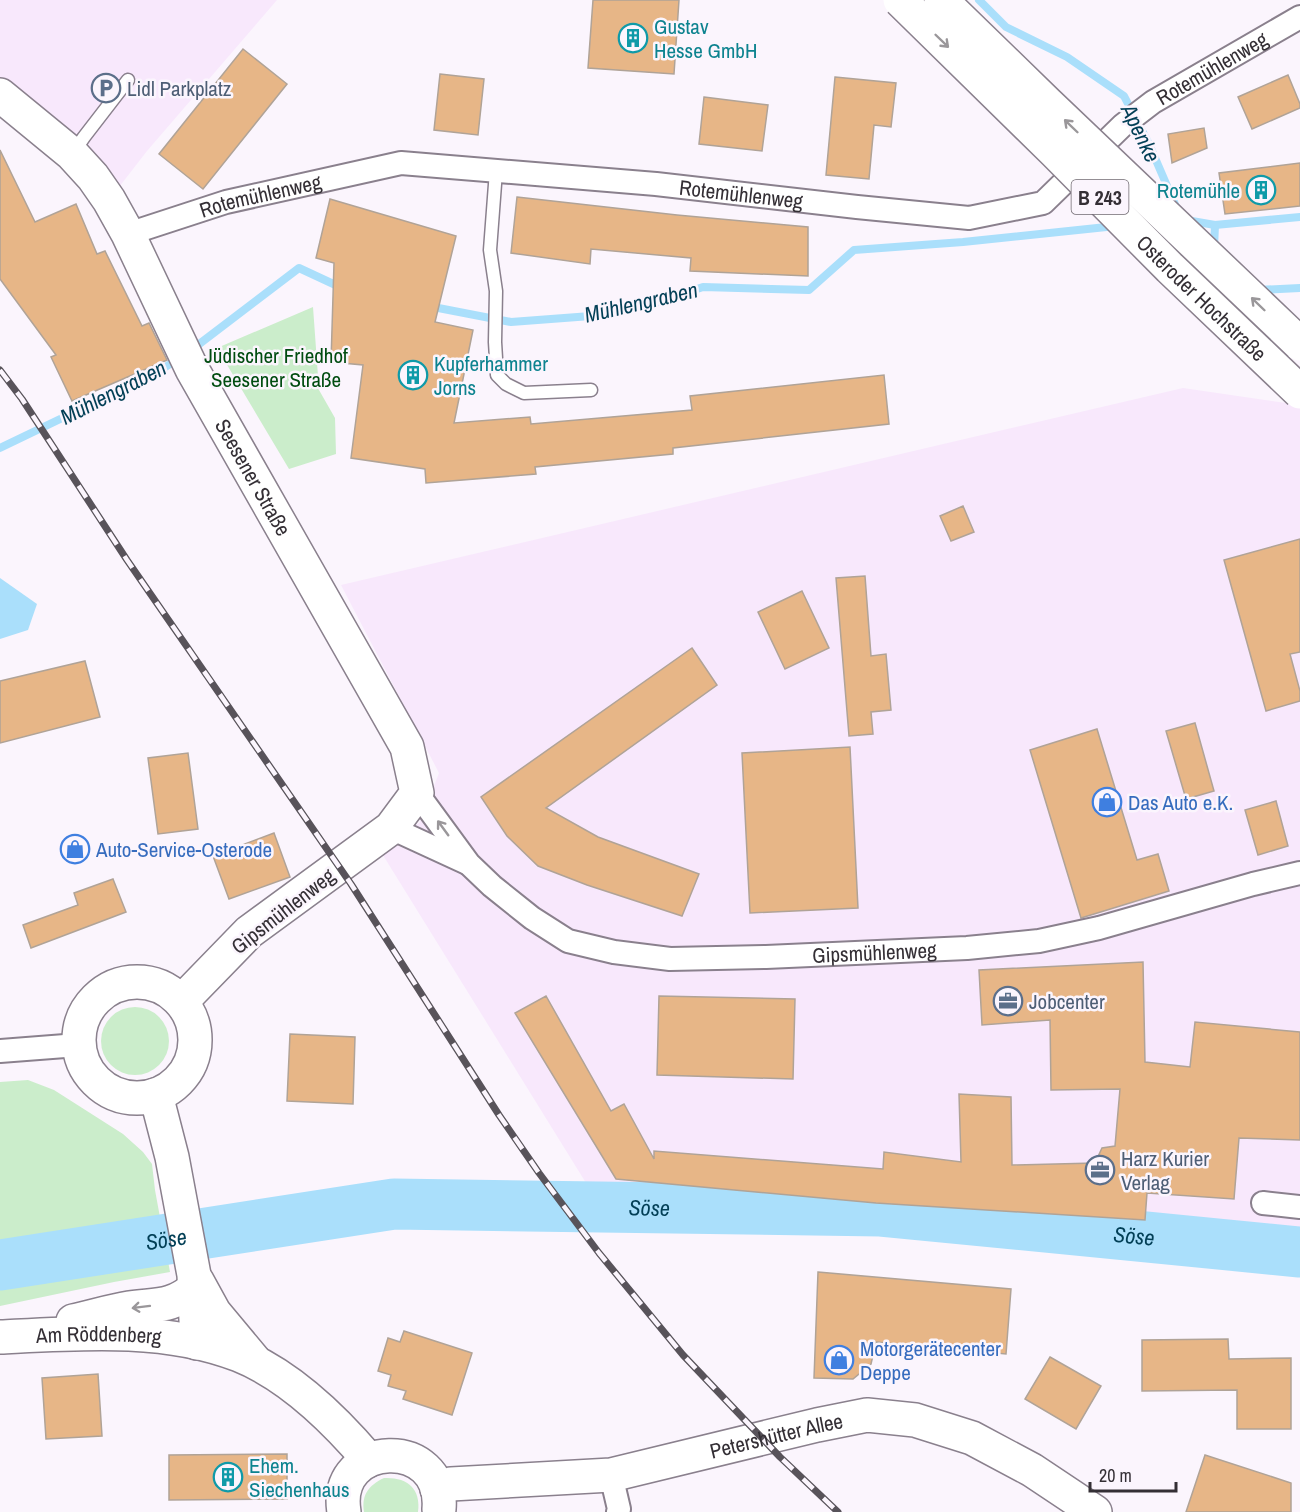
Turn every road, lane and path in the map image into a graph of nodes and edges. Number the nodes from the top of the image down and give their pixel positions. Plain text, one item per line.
1 (900, 0) edge
2 (941, 0) edge
3 (1300, 18) edge
4 (128, 80) dead end
5 (0, 95) edge
6 (72, 154) junction
7 (496, 171) junction
8 (128, 234) junction
9 (1300, 344) edge
10 (591, 390) dead end
11 (1300, 392) edge
12 (417, 793) junction
13 (391, 828) junction
14 (469, 864) junction
15 (1300, 873) edge
16 (182, 1002) junction
17 (78, 1045) junction
18 (0, 1051) edge
19 (156, 1095) junction
20 (1263, 1203) dead end
21 (1300, 1207) edge
22 (194, 1281) junction
23 (11, 1337) edge
24 (196, 1343) junction
25 (257, 1364) junction
26 (369, 1460) junction
27 (610, 1475) junction
28 (438, 1501) edge
29 (344, 1512) edge
30 (618, 1512) edge
31 (1095, 1512) edge

1 -> 11 main road, Osteroder Hochstraße / B 243, bridge
9 -> 2 main road, Osteroder Hochstraße / B 243, bridge
3 - 7 street, Rotemühlenweg
4 - 6 lane
5 - 6 main road, Seesener Straße
6 - 8 main road, Seesener Straße
7 - 8 street, Rotemühlenweg
7 - 10 lane
8 - 12 main road, Seesener Straße
12 - 13 main road, Gipsmühlenweg
14 -> 12 street, Gipsmühlenweg
13 - 14 street, Gipsmühlenweg
13 - 16 main road, Gipsmühlenweg
14 - 15 street, Gipsmühlenweg
16 - 17 main road
16 - 19 main road
17 - 18 street
17 - 19 main road
19 - 22 main road
20 - 21 street
22 -> 23 main road
22 - 24 main road
22 - 25 main road
23 - 24 main road, Am Röddenberg
24 - 25 main road, Am Röddenberg
25 - 26 main road
26 - 28 main road
26 - 29 main road
27 - 28 main road, Petershütter Allee
27 - 30 street
27 - 31 main road, Petershütter Allee

